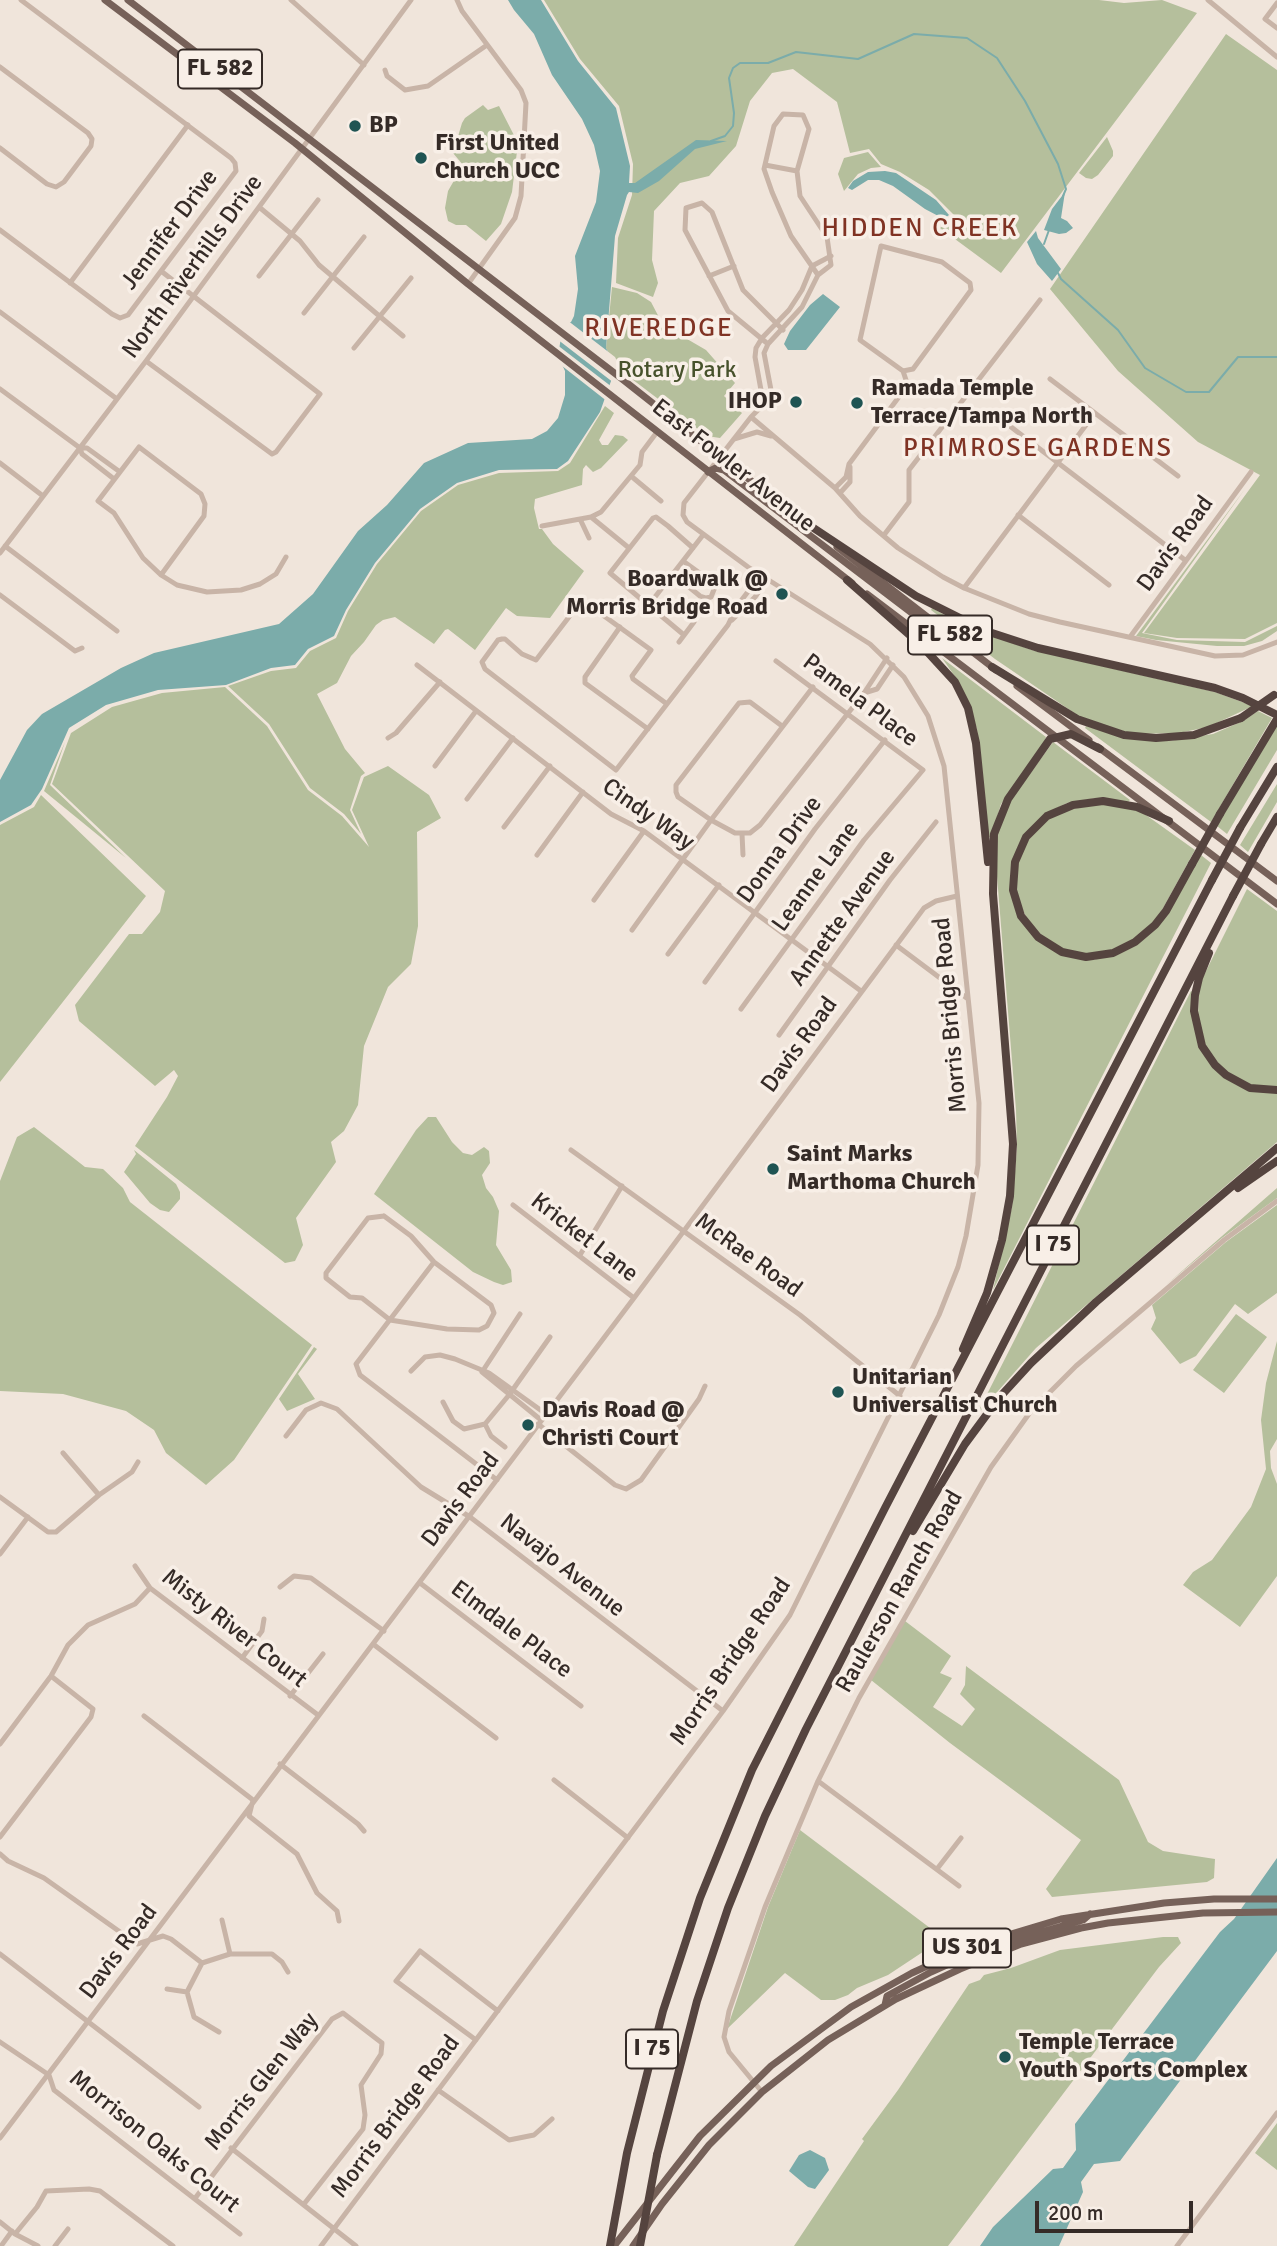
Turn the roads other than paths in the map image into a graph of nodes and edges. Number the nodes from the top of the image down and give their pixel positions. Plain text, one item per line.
1 (22, 0) edge
2 (105, 0) edge
3 (128, 0) edge
4 (291, 0) edge
5 (411, 0) edge
6 (457, 0) edge
7 (1208, 0) edge
8 (1277, 3) edge
9 (1277, 28) edge
10 (487, 45) junction
11 (1277, 57) edge
12 (363, 65) junction
13 (0, 67) edge
14 (385, 71) dead end
15 (188, 125) junction
16 (311, 138) junction
17 (0, 149) edge
18 (302, 149) junction
19 (765, 165) junction
20 (797, 171) junction
21 (318, 200) dead end
22 (259, 207) junction
23 (0, 230) edge
24 (292, 233) junction
25 (364, 237) dead end
26 (831, 256) junction
27 (812, 266) junction
28 (734, 267) junction
29 (478, 269) junction
30 (162, 271) junction
31 (818, 275) junction
32 (259, 276) dead end
33 (709, 276) junction
34 (333, 277) junction
35 (411, 278) dead end
36 (70, 283) junction
37 (468, 284) junction
38 (802, 290) junction
39 (809, 293) junction
40 (193, 295) junction
41 (1040, 300) dead end
42 (0, 312) edge
43 (304, 313) dead end
44 (380, 317) junction
45 (776, 324) junction
46 (783, 330) junction
47 (403, 336) dead end
48 (762, 338) junction
49 (768, 344) junction
50 (354, 348) dead end
51 (146, 361) junction
52 (903, 371) junction
53 (1050, 379) dead end
54 (0, 389) edge
55 (117, 399) junction
56 (759, 409) junction
57 (1095, 412) junction
58 (751, 417) junction
59 (998, 417) dead end
60 (657, 432) junction
61 (776, 437) junction
62 (734, 439) junction
63 (80, 448) junction
64 (719, 457) junction
65 (0, 463) edge
66 (1057, 463) junction
67 (708, 471) junction
68 (120, 472) junction
69 (1251, 472) dead end
70 (631, 476) junction
71 (1178, 476) dead end
72 (114, 479) junction
73 (837, 490) junction
74 (43, 496) junction
75 (661, 501) dead end
76 (1018, 515) junction
77 (591, 517) junction
78 (580, 519) junction
79 (800, 520) junction
80 (542, 526) dead end
81 (703, 535) junction
82 (884, 536) junction
83 (589, 538) dead end
84 (5, 546) junction
85 (629, 548) junction
86 (693, 548) junction
87 (0, 553) edge
88 (286, 557) dead end
89 (683, 561) junction
90 (1185, 561) junction
91 (673, 574) junction
92 (161, 575) junction
93 (760, 576) junction
94 (767, 580) junction
95 (847, 580) junction
96 (1109, 585) dead end
97 (964, 588) junction
98 (0, 595) edge
99 (648, 606) junction
100 (694, 622) dead end
101 (727, 625) junction
102 (620, 626) junction
103 (117, 631) dead end
104 (684, 635) junction
105 (951, 635) junction
106 (1130, 637) junction
107 (679, 642) dead end
108 (1277, 642) edge
109 (82, 648) dead end
110 (887, 658) junction
111 (776, 661) dead end
112 (416, 665) dead end
113 (893, 665) junction
114 (992, 667) junction
115 (440, 682) junction
116 (813, 687) junction
117 (864, 693) junction
118 (1275, 693) edge
119 (667, 704) junction
120 (476, 711) junction
121 (848, 712) junction
122 (1277, 717) edge
123 (782, 726) junction
124 (648, 729) junction
125 (1057, 736) junction
126 (388, 738) dead end
127 (513, 738) junction
128 (885, 740) junction
129 (1100, 749) junction
130 (435, 766) dead end
131 (550, 766) junction
132 (1277, 766) edge
133 (923, 770) joint
134 (583, 792) junction
135 (467, 799) dead end
136 (1277, 817) edge
137 (711, 820) junction
138 (1169, 821) junction
139 (936, 822) dead end
140 (504, 827) dead end
141 (644, 831) junction
142 (742, 834) junction
143 (537, 855) dead end
144 (743, 855) dead end
145 (684, 861) junction
146 (1277, 881) edge
147 (719, 885) junction
148 (993, 894) junction
149 (957, 896) junction
150 (1232, 898) junction
151 (594, 900) dead end
152 (1277, 904) edge
153 (756, 912) junction
154 (632, 930) dead end
155 (793, 940) junction
156 (895, 945) junction
157 (668, 954) dead end
158 (829, 967) junction
159 (705, 982) dead end
160 (862, 991) junction
161 (968, 999) junction
162 (741, 1009) dead end
163 (779, 1035) dead end
164 (1277, 1090) edge
165 (1277, 1148) edge
166 (571, 1150) dead end
167 (1277, 1161) edge
168 (622, 1186) junction
169 (1277, 1201) edge
170 (513, 1205) dead end
171 (1203, 1212) junction
172 (684, 1231) junction
173 (579, 1255) junction
174 (434, 1262) junction
175 (634, 1298) junction
176 (520, 1314) dead end
177 (390, 1320) junction
178 (550, 1337) dead end
179 (411, 1371) dead end
180 (482, 1372) junction
181 (705, 1386) dead end
182 (511, 1392) junction
183 (900, 1396) junction
184 (443, 1402) dead end
185 (546, 1414) junction
186 (540, 1422) junction
187 (930, 1422) junction
188 (485, 1424) junction
189 (286, 1436) dead end
190 (505, 1447) dead end
191 (63, 1453) dead end
192 (138, 1462) dead end
193 (497, 1480) junction
194 (99, 1495) junction
195 (0, 1497) edge
196 (28, 1517) junction
197 (470, 1517) junction
198 (0, 1553) edge
199 (135, 1566) dead end
200 (420, 1583) junction
201 (280, 1587) dead end
202 (150, 1588) junction
203 (877, 1591) junction
204 (264, 1619) dead end
205 (384, 1631) junction
206 (373, 1644) junction
207 (323, 1654) dead end
208 (242, 1658) junction
209 (51, 1676) junction
210 (290, 1696) junction
211 (581, 1706) dead end
212 (723, 1711) junction
213 (318, 1715) junction
214 (144, 1716) dead end
215 (496, 1738) dead end
216 (0, 1744) edge
217 (280, 1764) junction
218 (554, 1780) dead end
219 (818, 1781) junction
220 (253, 1800) junction
221 (364, 1831) dead end
222 (0, 1837) edge
223 (628, 1838) junction
224 (961, 1838) dead end
225 (0, 1854) edge
226 (937, 1869) junction
227 (959, 1886) dead end
228 (1277, 1899) edge
229 (1277, 1912) edge
230 (1090, 1913) junction
231 (222, 1920) dead end
232 (339, 1921) dead end
233 (151, 1940) junction
234 (971, 1946) junction
235 (0, 1954) edge
236 (230, 1954) junction
237 (996, 1954) junction
238 (202, 1963) junction
239 (288, 1972) dead end
240 (167, 1989) dead end
241 (187, 1992) junction
242 (885, 2005) junction
243 (498, 2011) junction
244 (88, 2023) junction
245 (219, 2032) dead end
246 (476, 2040) junction
247 (0, 2042) edge
248 (49, 2075) junction
249 (754, 2082) junction
250 (438, 2090) junction
251 (762, 2092) junction
252 (199, 2108) dead end
253 (1277, 2113) edge
254 (552, 2119) dead end
255 (0, 2138) edge
256 (232, 2148) junction
257 (196, 2197) junction
258 (304, 2204) junction
259 (0, 2222) edge
260 (68, 2228) dead end
261 (334, 2229) junction
262 (14, 2233) junction
263 (240, 2234) dead end
264 (1, 2246) edge
265 (38, 2246) edge
266 (55, 2246) edge
267 (173, 2246) edge
268 (321, 2246) edge
269 (356, 2246) edge
270 (612, 2246) edge
271 (633, 2246) edge
272 (640, 2246) edge
273 (1177, 2246) edge

1 - 15 street, Jennifer Drive
2 - 18 main road, East Fowler Avenue / FL 582
3 - 16 main road, East Fowler Avenue / FL 582
4 - 12 street
5 - 12 street, North Riverhills Drive
6 - 10 street
7 - 11 street
8 - 9 street
10 - 14 street
10 - 29 street
12 - 16 street, North Riverhills Drive
13 - 17 street
15 - 30 street, Jennifer Drive
15 - 36 street
16 - 18 street, North Riverhills Drive
16 - 29 main road, East Fowler Avenue / FL 582
18 - 22 street, North Riverhills Drive
18 - 37 main road, East Fowler Avenue / FL 582
19 - 20 street
19 - 20 street
19 - 27 street
20 - 26 street
21 - 24 street
22 - 24 street
22 - 40 street, North Riverhills Drive
23 - 36 street
24 - 32 street
24 - 34 street
25 - 34 street
26 - 27 street
26 - 31 street
27 - 31 street
27 - 38 street
28 - 33 street
28 - 33 street
28 - 45 street
29 - 37 street
29 - 64 main road, East Fowler Avenue / FL 582
30 - 36 street, Jennifer Drive
30 - 40 street
31 - 39 street
33 - 48 street
34 - 43 street
34 - 44 street
35 - 44 street
37 - 60 main road, East Fowler Avenue / FL 582
38 - 39 street
38 - 45 street
39 - 46 street
40 - 51 street, North Riverhills Drive
40 - 51 street
41 - 82 street
42 - 55 street
44 - 47 street
44 - 50 street
45 - 46 street
45 - 48 street
46 - 49 street
48 - 49 street
48 - 56 street
49 - 56 street
51 - 55 street, North Riverhills Drive
52 - 52 street
52 - 73 street
53 - 57 street
54 - 63 street
55 - 63 street, North Riverhills Drive
56 - 58 street, Morris Bridge Road
57 - 66 street
57 - 71 street
58 - 61 street
58 - 62 street, Morris Bridge Road
59 - 66 street
60 - 67 main road, East Fowler Avenue / FL 582
60 - 70 street
61 - 62 street
61 - 73 street
62 - 64 street, Morris Bridge Road
63 - 68 street
63 - 72 street
63 - 74 street, North Riverhills Drive
64 - 67 street, Morris Bridge Road
64 - 79 main road, East Fowler Avenue / FL 582
65 - 74 street
66 - 76 street
66 - 90 street
67 - 81 street, Morris Bridge Road
67 - 95 main road, East Fowler Avenue / FL 582
67 - 105 main road
68 - 72 street
68 - 92 street
69 - 90 street, Davis Road
70 - 75 street
70 - 77 street
72 - 92 street
73 - 82 street
74 - 84 street, North Riverhills Drive
76 - 96 street
76 - 97 street
77 - 78 street
77 - 85 street
78 - 80 street
78 - 83 street
79 - 105 main road, East Fowler Avenue / FL 582
79 - 122 highway
81 - 86 street
81 - 93 street, Morris Bridge Road
82 - 97 street
84 - 87 street, North Riverhills Drive
84 - 103 street
85 - 86 street
85 - 99 street
86 - 89 street
88 - 92 street
89 - 91 street
89 - 91 street
90 - 106 street, Davis Road
91 - 99 street
93 - 94 street, Morris Bridge Road
93 - 101 street
94 - 101 street
94 - 110 street, Morris Bridge Road
95 - 125 main road, East Fowler Avenue / FL 582
95 - 148 highway
97 - 106 street
98 - 109 street
99 - 104 street
100 - 104 street
101 - 119 street
102 - 119 street
102 - 124 street
102 - 124 street
104 - 107 street
105 - 114 main road, East Fowler Avenue / FL 582
106 - 108 street
110 - 113 street, Morris Bridge Road
110 - 117 street
111 - 116 street, Pamela Place
112 - 115 street, Cindy Way
113 - 117 street
113 - 149 street, Morris Bridge Road
114 - 118 highway, bridge
114 - 129 main road, East Fowler Avenue / FL 582
115 - 120 street, Cindy Way
115 - 126 street
116 - 121 street, Pamela Place
116 - 123 street
117 - 121 street
119 - 124 street
120 - 127 street, Cindy Way
120 - 130 street
121 - 128 street, Pamela Place
121 - 142 street
122 - 138 highway, bridge
123 - 137 street
123 - 137 street
125 - 129 highway
125 - 138 main road, East Fowler Avenue / FL 582
125 - 148 highway
127 - 131 street, Cindy Way
127 - 135 street
128 - 133 street, Pamela Place
128 - 153 street, Donna Drive
129 - 146 main road, East Fowler Avenue / FL 582
131 - 134 street, Cindy Way
131 - 140 street
132 - 187 highway, I 75, bridge
133 - 155 street, Leanne Lane
134 - 141 street, Cindy Way
134 - 143 street
136 - 150 highway, I 75, bridge
137 - 142 street
137 - 145 street
138 - 152 main road, East Fowler Avenue / FL 582
139 - 158 street, Annette Avenue
141 - 145 street, Cindy Way
141 - 151 street
142 - 144 street
145 - 147 street, Cindy Way
145 - 154 street
147 - 153 street, Cindy Way
147 - 157 street
148 - 187 highway
149 - 156 street, Davis Road
149 - 161 street, Morris Bridge Road
150 - 164 highway
150 - 203 highway, I 75
153 - 155 street, Cindy Way
153 - 159 street, Donna Drive
155 - 158 street, Cindy Way
155 - 162 street, Leanne Lane
156 - 160 street, Davis Road
156 - 161 street
158 - 160 street, Cindy Way
158 - 163 street, Annette Avenue
160 - 172 street, Davis Road
161 - 183 street, Morris Bridge Road
165 - 171 highway
166 - 168 street, McRae Road
167 - 171 highway
168 - 172 street, McRae Road
168 - 173 street
169 - 219 street, Raulerson Ranch Road
170 - 173 street, Kricket Lane
171 - 203 highway
172 - 175 street, Davis Road
172 - 183 street, McRae Road
173 - 175 street, Kricket Lane
174 - 177 street
174 - 177 street
174 - 177 street
175 - 185 street, Davis Road
176 - 180 street
177 - 193 street
178 - 182 street
179 - 180 street
180 - 182 street
181 - 186 street
182 - 185 street
182 - 186 street
182 - 188 street
183 - 212 street, Morris Bridge Road
184 - 188 street
185 - 186 street, Davis Road
186 - 193 street, Davis Road
187 - 270 highway, I 75
188 - 190 street
189 - 197 street, Navajo Avenue
191 - 194 street
192 - 194 street
193 - 197 street, Davis Road
194 - 196 street
195 - 196 street
196 - 198 street
197 - 200 street, Davis Road
197 - 212 street, Navajo Avenue
199 - 202 street, Misty River Court
200 - 205 street, Davis Road
200 - 211 street, Elmdale Place
201 - 205 street
202 - 208 street, Misty River Court
202 - 209 street
203 - 272 highway, I 75, bridge
204 - 208 street
205 - 206 street, Davis Road
206 - 213 street, Davis Road
206 - 215 street
207 - 210 street
208 - 210 street, Misty River Court
209 - 216 street
209 - 222 street
210 - 213 street, Misty River Court
212 - 223 street, Morris Bridge Road
213 - 217 street, Davis Road
214 - 220 street
217 - 220 street, Davis Road
217 - 221 street
218 - 223 street
219 - 226 street
219 - 249 street, Raulerson Ranch Road
220 - 232 street
220 - 233 street, Davis Road
223 - 243 street, Morris Bridge Road
224 - 226 street
225 - 233 street
226 - 227 street
228 - 230 main road, US 301
229 - 237 main road, US 301
230 - 234 main road, US 301
230 - 237 main road
231 - 236 street
233 - 238 street
233 - 244 street, Davis Road
234 - 242 main road
234 - 249 main road, US 301
235 - 244 street
236 - 238 street
236 - 239 street
237 - 242 main road, US 301
238 - 241 street
240 - 241 street
241 - 245 street
242 - 251 main road, US 301
243 - 246 street, Morris Bridge Road
243 - 246 street
244 - 248 street, Davis Road
244 - 252 street
246 - 250 street, Morris Bridge Road
247 - 248 street, Morrison Oaks Court
248 - 255 street, Davis Road
248 - 257 street, Morrison Oaks Court
249 - 251 street, Raulerson Ranch Road
249 - 270 main road, US 301
250 - 254 street
250 - 261 street, Morris Bridge Road
251 - 271 main road, US 301
253 - 273 street
256 - 257 street, Morris Glen Way
256 - 258 street
256 - 258 street, Morris Glen Way
257 - 263 street, Morrison Oaks Court
258 - 261 street
259 - 262 street
260 - 266 street
261 - 268 street, Morris Bridge Road
261 - 269 street
262 - 264 street
262 - 265 street
262 - 267 street

